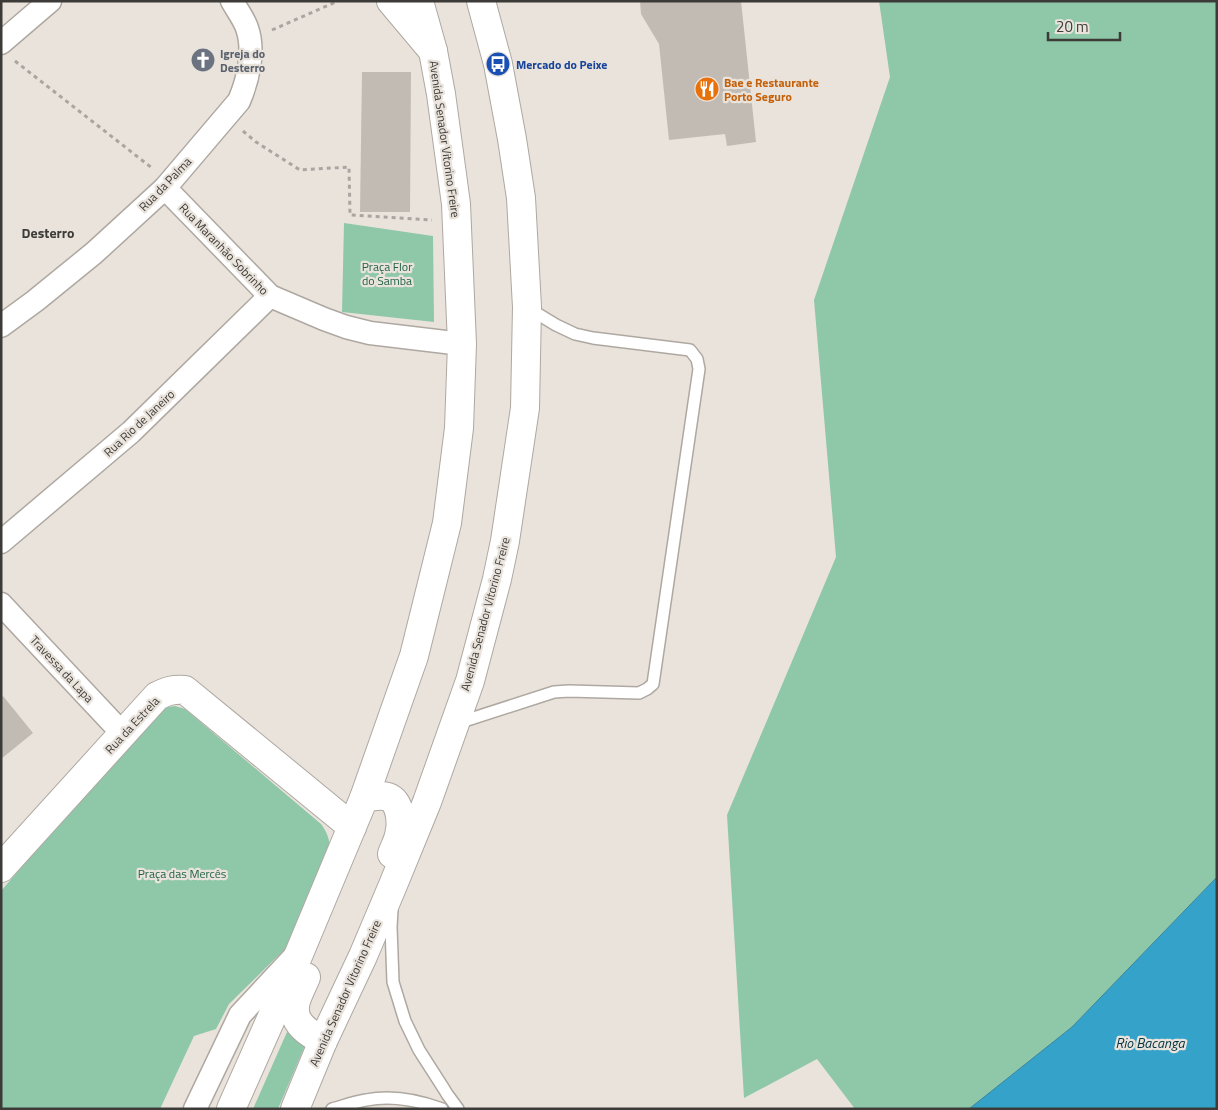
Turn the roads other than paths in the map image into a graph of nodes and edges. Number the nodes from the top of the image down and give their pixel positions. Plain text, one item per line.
1 (50, 1) edge
2 (232, 1) edge
3 (390, 1) edge
4 (419, 1) edge
5 (481, 1) edge
6 (5, 50) edge
7 (433, 51) junction
8 (167, 185) junction
9 (270, 296) junction
10 (527, 307) junction
11 (1, 326) edge
12 (462, 344) junction
13 (1, 542) edge
14 (1, 604) edge
15 (454, 724) junction
16 (123, 734) junction
17 (364, 798) junction
18 (352, 827) junction
19 (1, 868) edge
20 (393, 885) junction
21 (326, 889) junction
22 (300, 951) junction
23 (363, 956) junction
24 (323, 1042) junction
25 (195, 1109) edge
26 (231, 1109) edge
27 (295, 1109) edge
28 (332, 1109) edge
29 (442, 1109) edge
30 (458, 1109) edge

1 - 6 street
2 - 8 street, Rua da Palma
3 - 7 main road
4 - 7 main road, Avenida Senador Vitorino Freire
5 - 10 main road, Avenida Senador Vitorino Freire
7 - 12 main road, Avenida Senador Vitorino Freire
8 - 9 street, Rua Maranhão Sobrinho
8 - 11 street, Rua da Palma
9 - 12 street, Rua Maranhão Sobrinho
9 - 13 street, Rua Rio de Janeiro
10 - 15 main road, Avenida Senador Vitorino Freire
10 - 15 lane
12 - 17 main road, Avenida Senador Vitorino Freire
14 - 16 street, Travessa da Lapa
15 - 20 main road, Avenida Senador Vitorino Freire
16 - 18 main road, Rua da Estrela
16 - 19 main road, Rua da Estrela
17 - 18 main road, Avenida Senador Vitorino Freire
17 - 23 main road
18 - 21 main road, Avenida Senador Vitorino Freire
20 - 23 main road, Avenida Senador Vitorino Freire
20 - 30 lane
21 - 22 main road, Avenida Senador Vitorino Freire
21 - 24 main road
22 - 25 street
22 - 26 main road, Avenida Senador Vitorino Freire
23 - 24 main road, Avenida Senador Vitorino Freire
24 - 27 main road, Avenida Senador Vitorino Freire
28 - 29 lane

